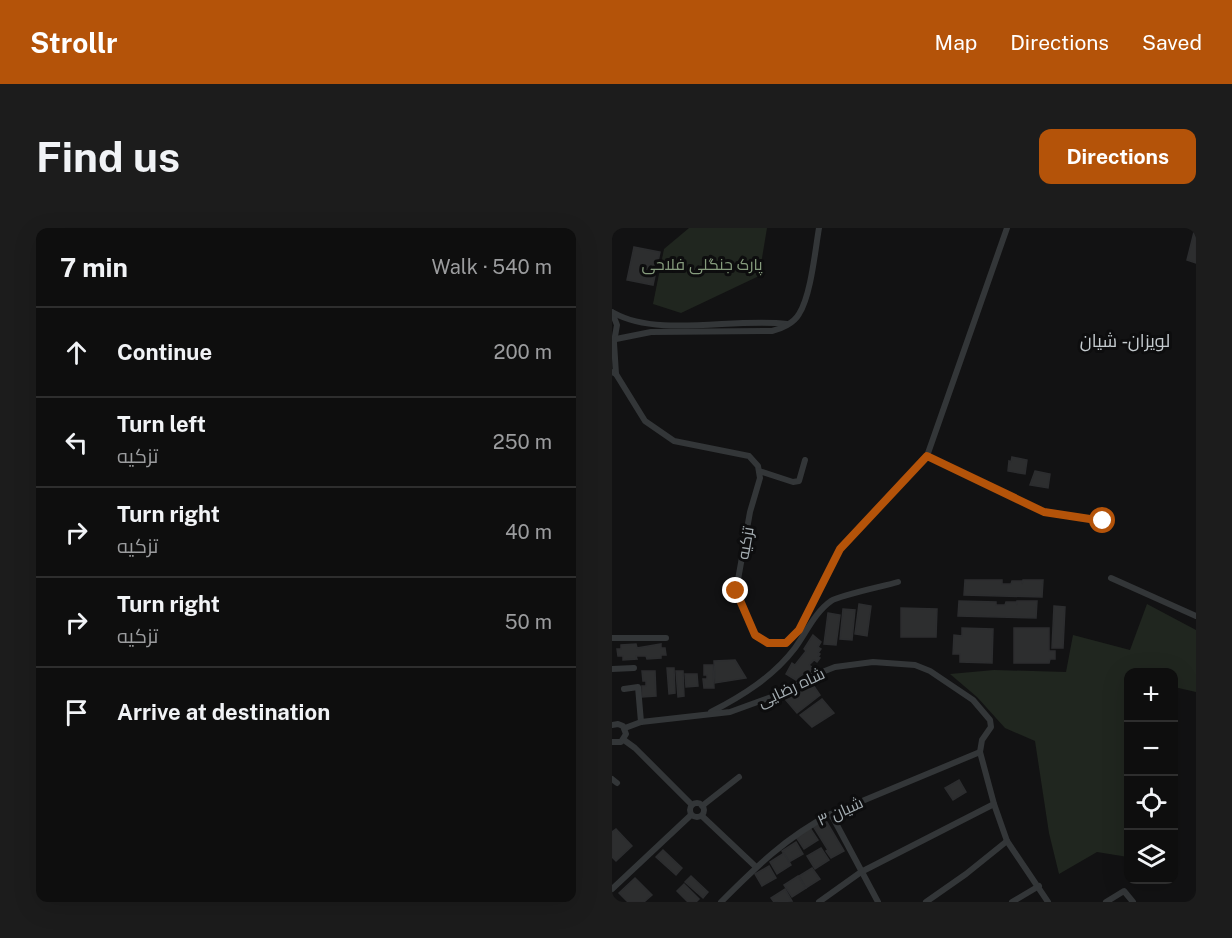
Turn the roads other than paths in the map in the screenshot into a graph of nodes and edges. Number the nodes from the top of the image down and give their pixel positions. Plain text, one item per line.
1 (819, 228) edge
2 (1007, 228) edge
3 (613, 312) edge
4 (651, 329) junction
5 (614, 342) edge
6 (614, 373) edge
7 (927, 456) junction
8 (805, 460) dead end
9 (759, 471) junction
10 (1103, 521) dead end
11 (1111, 578) dead end
12 (898, 582) dead end
13 (1196, 616) edge
14 (612, 638) edge
15 (666, 638) dead end
16 (634, 668) dead end
17 (612, 669) edge
18 (624, 689) dead end
19 (708, 714) junction
20 (612, 716) edge
21 (640, 722) junction
22 (612, 724) edge
23 (625, 728) junction
24 (624, 740) junction
25 (612, 742) edge
26 (980, 752) junction
27 (739, 777) dead end
28 (994, 804) junction
29 (692, 805) junction
30 (702, 806) junction
31 (831, 814) junction
32 (691, 815) junction
33 (702, 816) junction
34 (1007, 841) junction
35 (756, 867) junction
36 (861, 872) junction
37 (1039, 886) junction
38 (612, 889) edge
39 (721, 902) edge
40 (819, 902) edge
41 (878, 902) edge
42 (926, 902) edge
43 (1012, 902) edge
44 (1048, 902) edge
45 (1106, 902) edge
46 (1132, 902) edge

1 - 4 street
2 - 7 street
3 - 4 street
3 - 5 street
4 - 5 street
5 - 6 street
6 - 9 street
7 - 9 street, تزکیه
7 - 10 street
8 - 9 street
11 - 13 street
12 - 19 street
14 - 15 street
16 - 17 street
18 - 21 street
19 - 21 street, شاه رضایی
19 - 26 street, شاه رضایی
20 - 22 street
21 - 23 street, شاه رضایی
22 - 23 street
23 - 24 street
24 - 25 street
24 - 29 street
26 - 28 street
26 - 31 street, شیان ۳
27 - 30 street
28 - 34 street
28 - 36 street
29 - 30 street
29 - 32 street
30 - 33 street
31 - 35 street, شیان ۳
31 - 36 street
32 - 33 street
32 - 38 street
33 - 35 street
34 - 37 street
34 - 42 street
35 - 39 street, شیان ۳
36 - 40 street
36 - 41 street
37 - 43 street
37 - 44 street
45 - 46 street

